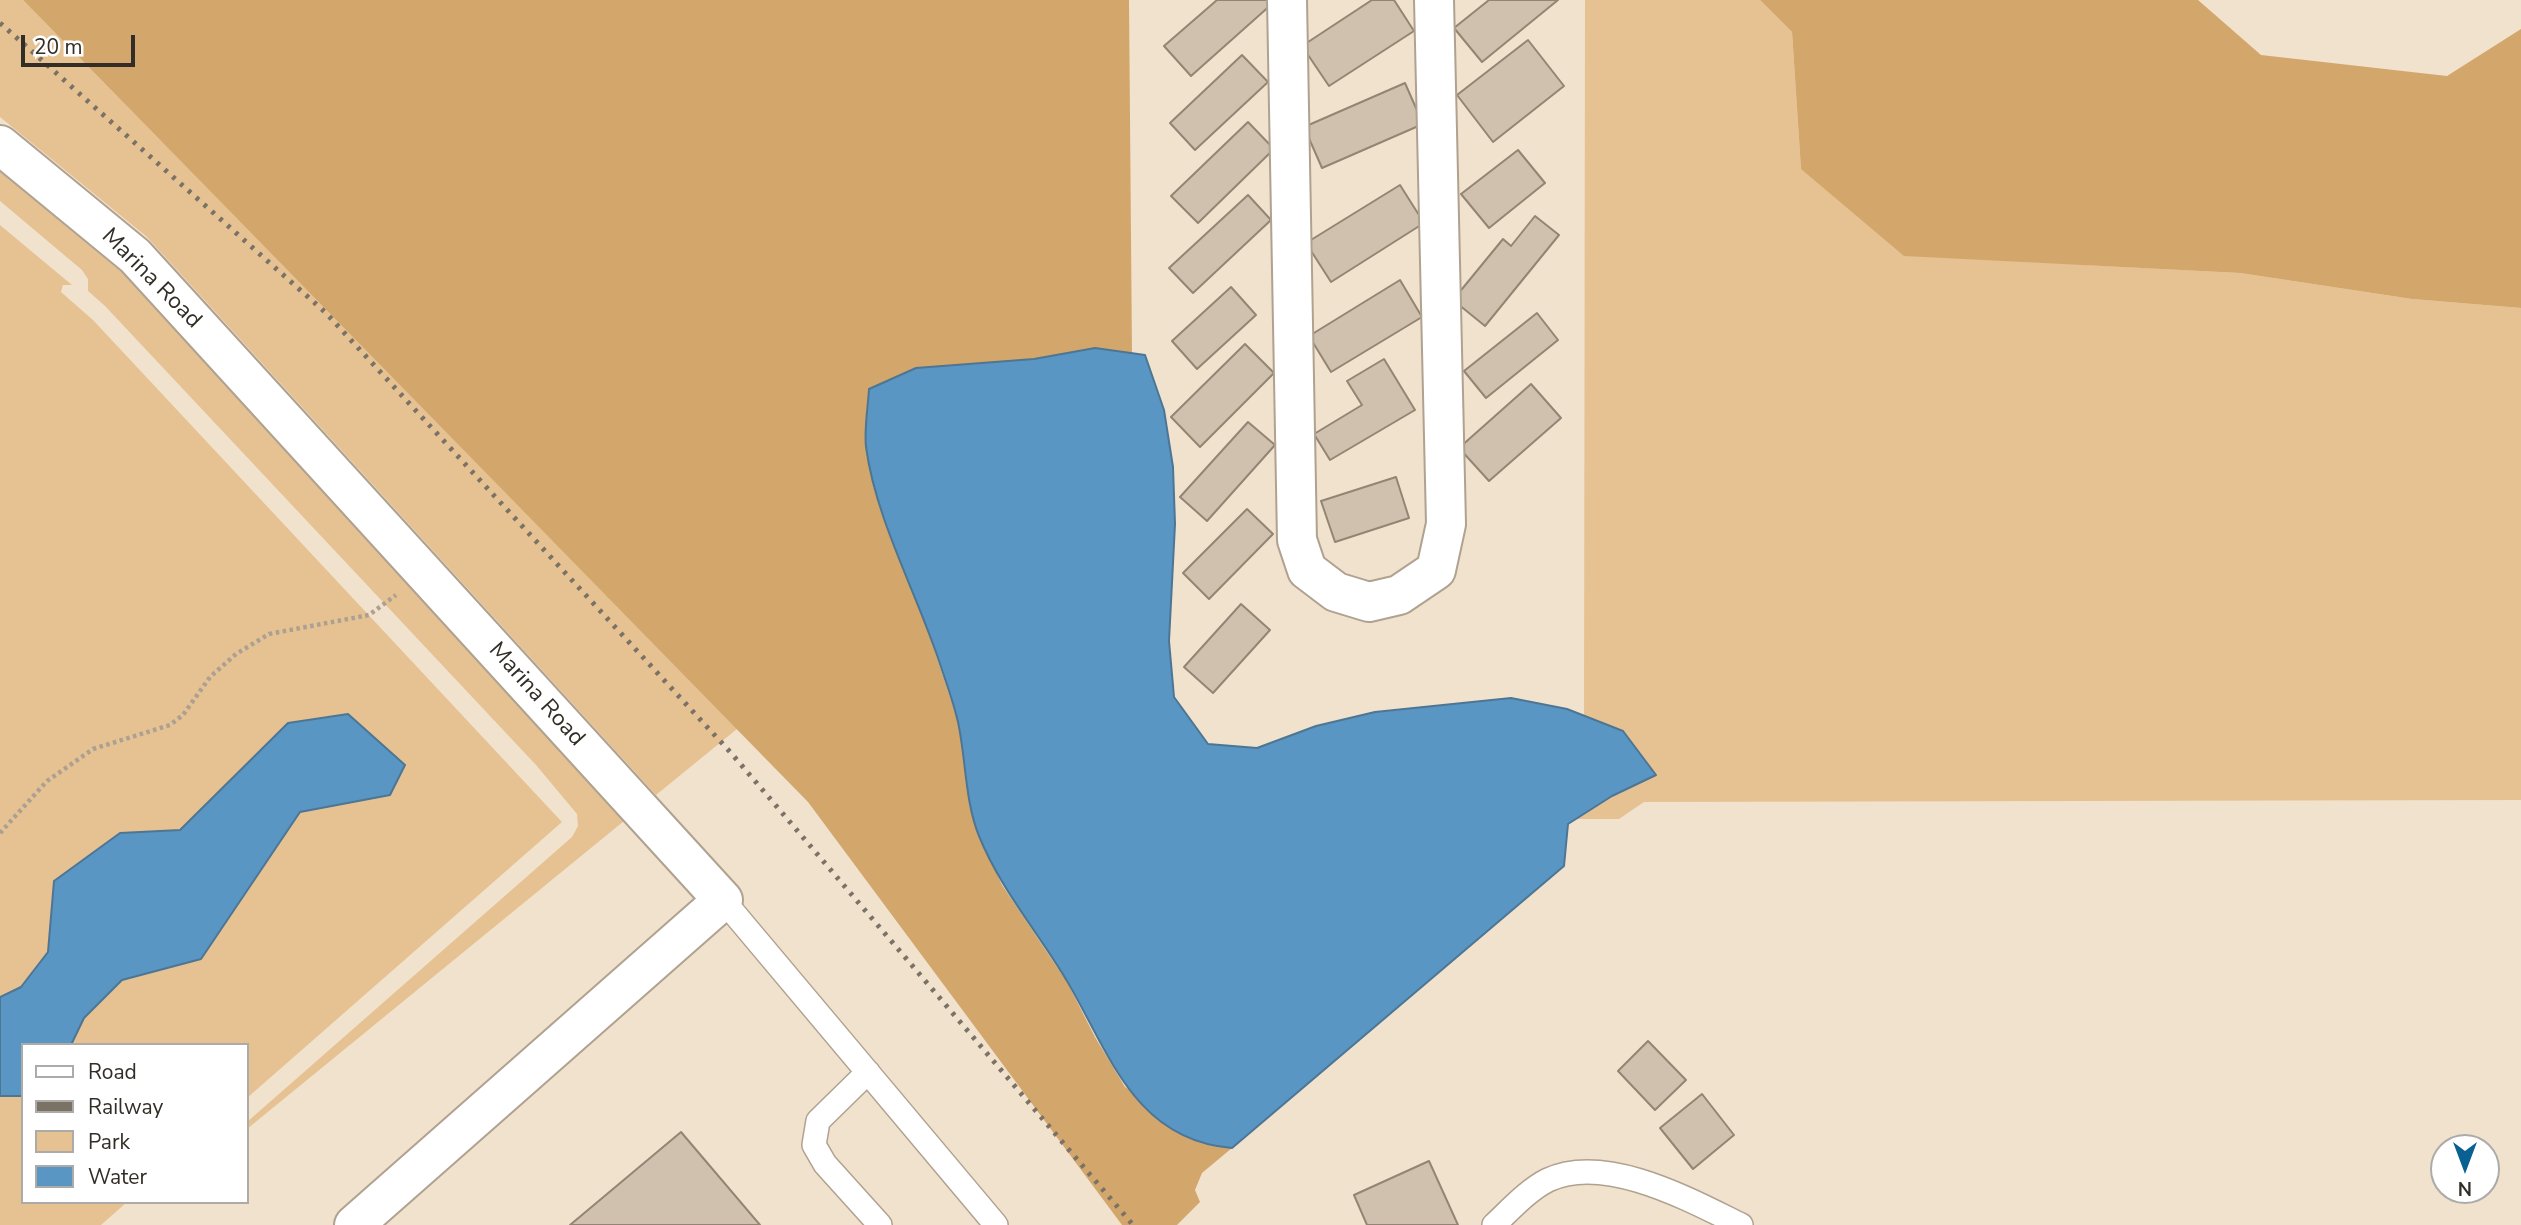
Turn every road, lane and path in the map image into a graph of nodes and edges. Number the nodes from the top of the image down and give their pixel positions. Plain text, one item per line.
1 (1287, 0) edge
2 (1434, 0) edge
3 (0, 145) edge
4 (425, 573) junction
5 (0, 833) edge
6 (723, 900) junction
7 (868, 1072) junction
8 (354, 1225) edge
9 (880, 1225) edge
10 (996, 1225) edge
11 (1494, 1225) edge
12 (1741, 1225) edge

1 - 2 street
3 - 4 street, Marina Road
4 - 5 path
4 - 6 street, Marina Road
6 - 7 lane
6 - 8 street
7 - 9 lane
7 - 10 lane
11 - 12 lane

